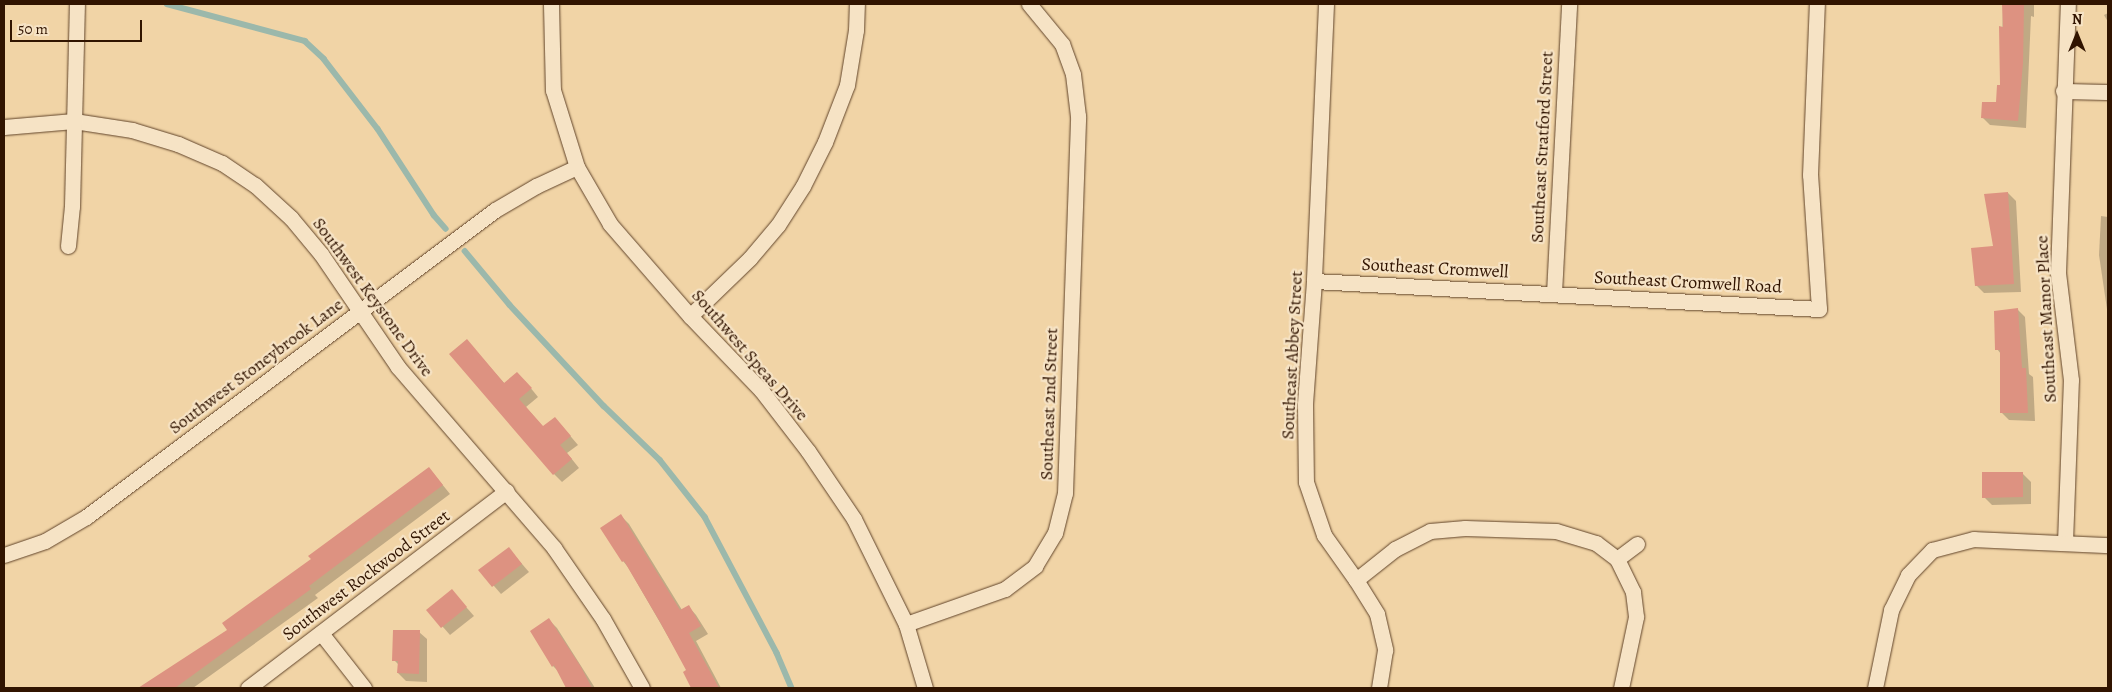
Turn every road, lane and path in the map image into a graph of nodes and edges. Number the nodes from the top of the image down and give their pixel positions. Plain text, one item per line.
1 (77, 4) edge
2 (551, 4) edge
3 (856, 4) edge
4 (1029, 4) edge
5 (1326, 4) edge
6 (1569, 4) edge
7 (1817, 4) edge
8 (2068, 4) edge
9 (2063, 91) junction
10 (2108, 92) edge
11 (74, 121) junction
12 (4, 127) edge
13 (577, 166) junction
14 (68, 246) dead end
15 (1314, 281) junction
16 (1554, 293) junction
17 (360, 312) junction
18 (690, 316) junction
19 (508, 491) junction
20 (2065, 542) junction
21 (1637, 544) dead end
22 (2108, 545) edge
23 (4, 555) edge
24 (1617, 559) junction
25 (1356, 580) junction
26 (906, 624) junction
27 (321, 633) junction
28 (248, 688) edge
29 (364, 688) edge
30 (642, 688) edge
31 (925, 688) edge
32 (1379, 688) edge
33 (1621, 688) edge
34 (1875, 688) edge

1 - 11 street
2 - 13 street, Southwest Speas Drive
3 - 18 street
4 - 26 street, Southeast 2nd Street
5 - 15 street, Southeast Abbey Street
6 - 16 street, Southeast Stratford Street
7 - 16 street, Southeast Cromwell Road
8 - 9 street, Southeast Manor Place
9 - 10 street
9 - 20 street, Southeast Manor Place
11 - 12 street, Southwest Keystone Drive
11 - 14 street
11 - 17 street, Southwest Keystone Drive
13 - 17 street, Southwest Stoneybrook Lane
13 - 18 street, Southwest Speas Drive
15 - 16 street, Southeast Cromwell
15 - 25 street, Southeast Abbey Street
17 - 19 street, Southwest Keystone Drive
17 - 23 street, Southwest Stoneybrook Lane
18 - 26 street, Southwest Speas Drive
19 - 27 street, Southwest Rockwood Street
19 - 30 street, Southwest Keystone Drive
20 - 22 street
20 - 34 street
21 - 24 street
24 - 25 street
24 - 33 street
25 - 32 street, Southeast Abbey Street
26 - 31 street, Southwest Speas Drive
27 - 28 street, Southwest Rockwood Street
27 - 29 street

